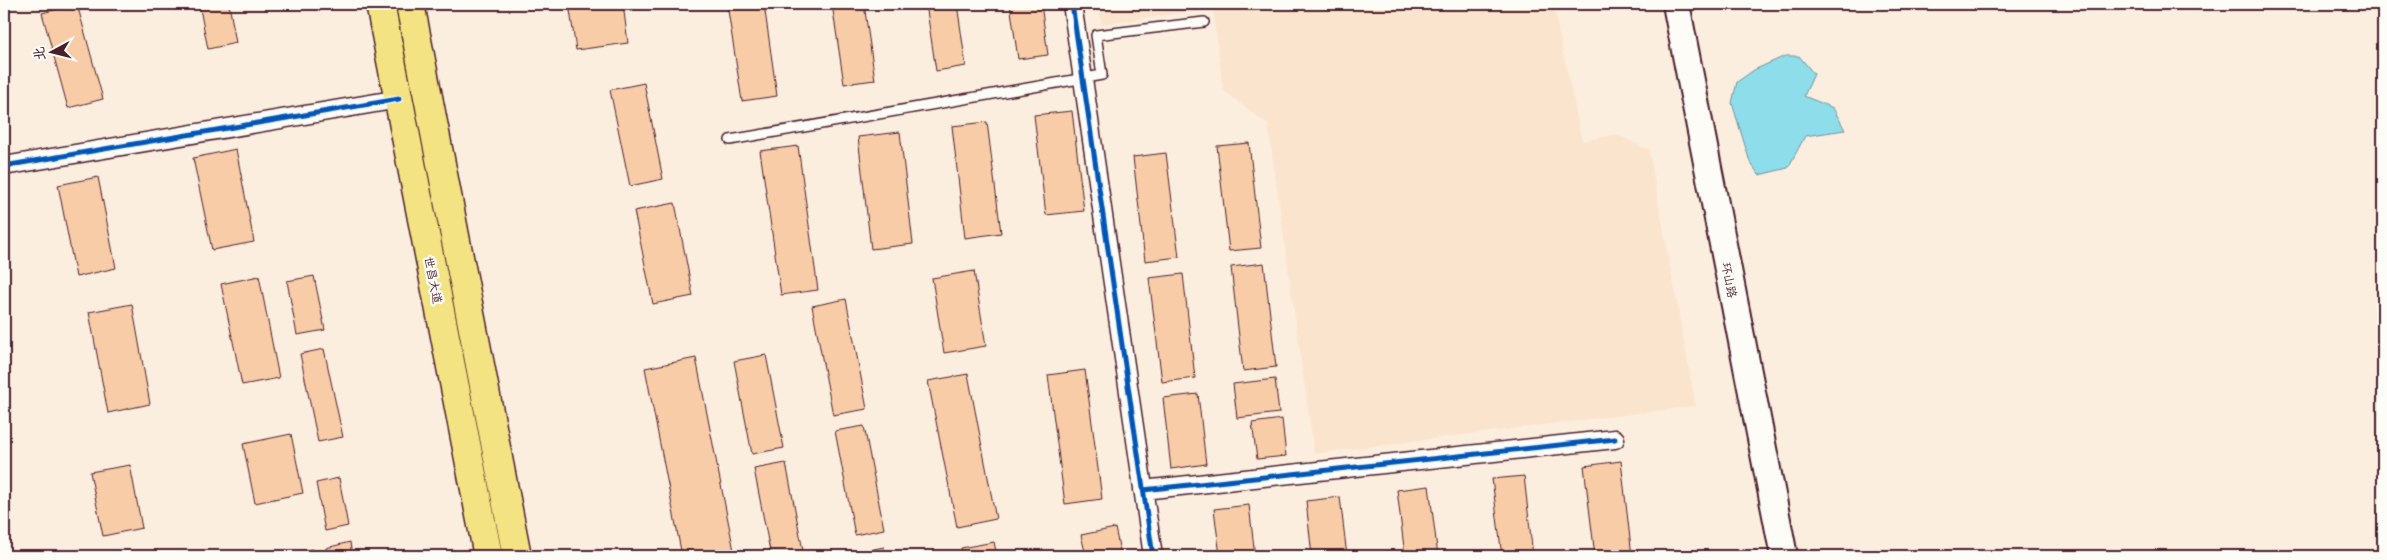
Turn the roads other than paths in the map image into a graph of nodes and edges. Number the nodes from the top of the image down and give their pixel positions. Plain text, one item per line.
1 (380, 4) edge
2 (410, 4) edge
3 (1072, 4) edge
4 (1676, 4) edge
5 (1204, 22) dead end
6 (1084, 78) junction
7 (399, 99) junction
8 (730, 140) dead end
9 (4, 166) edge
10 (1614, 439) dead end
11 (1143, 490) junction
12 (488, 556) edge
13 (517, 556) edge
14 (1152, 556) edge
15 (1784, 556) edge

1 - 7 main road, 世昌大道
2 - 13 main road
3 - 6 street
4 - 15 main road, 环山路
5 - 6 lane
6 - 8 lane
6 - 11 street
7 - 9 street
7 - 12 main road, 世昌大道
10 - 11 street
11 - 14 street

